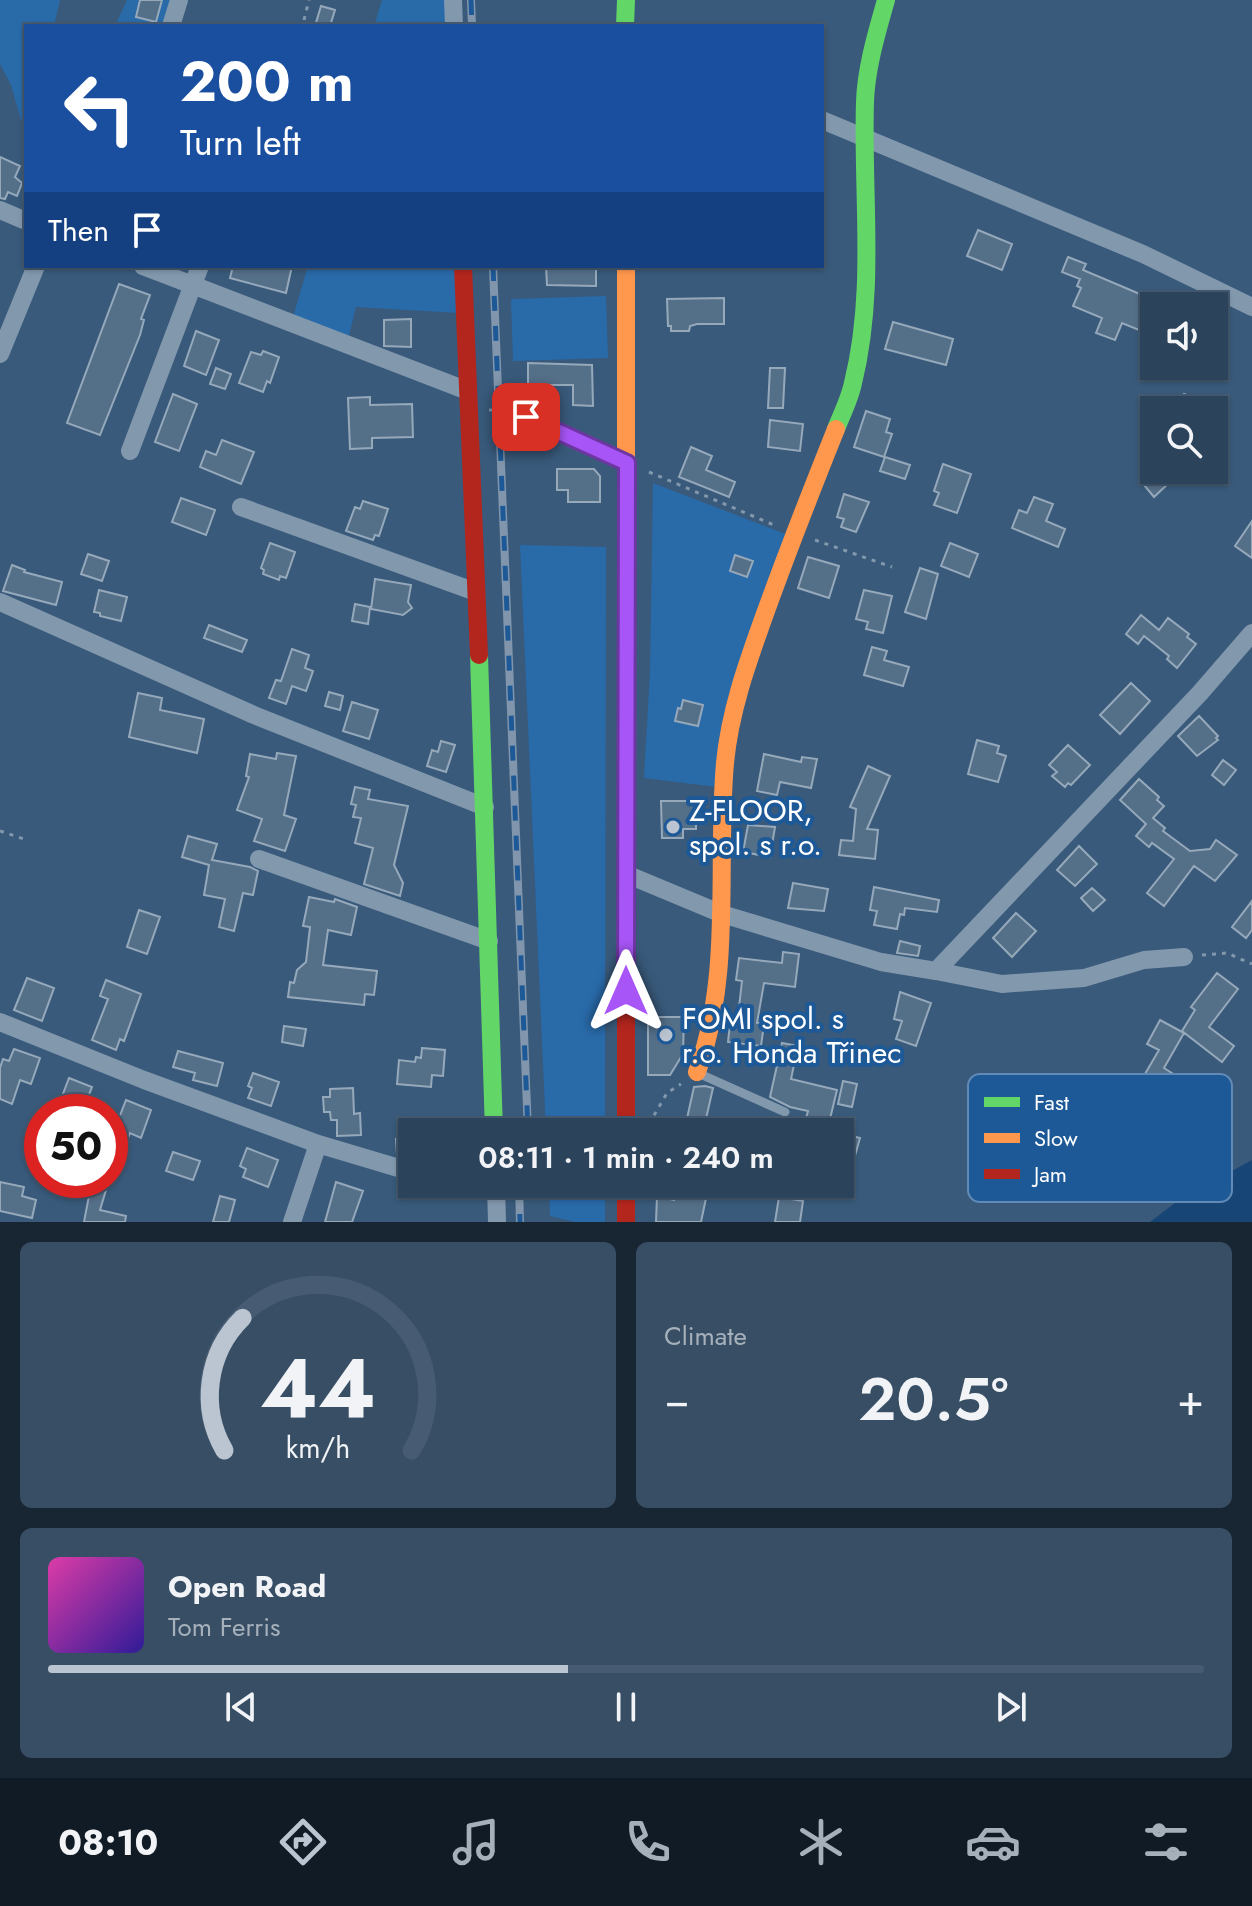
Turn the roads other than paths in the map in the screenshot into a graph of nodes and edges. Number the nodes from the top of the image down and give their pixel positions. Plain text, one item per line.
1 (179, 0) edge
2 (453, 0) edge
3 (626, 0) edge
4 (886, 0) edge
5 (172, 24) edge
6 (454, 24) edge
7 (625, 24) edge
8 (824, 121) edge
9 (864, 136) junction
10 (0, 210) edge
11 (24, 220) edge
12 (35, 268) edge
13 (148, 268) edge
14 (199, 268) edge
15 (463, 268) edge
16 (626, 268) edge
17 (194, 285) junction
18 (1252, 307) edge
19 (0, 354) edge
20 (468, 399) junction
21 (526, 417) road end
22 (130, 451) dead end
23 (627, 463) junction
24 (241, 507) dead end
25 (476, 592) junction
26 (0, 602) edge
27 (1252, 633) edge
28 (485, 807) junction
29 (259, 859) dead end
30 (626, 874) junction
31 (722, 914) junction
32 (489, 941) junction
33 (1184, 957) road end
34 (936, 971) junction
35 (0, 1022) edge
36 (697, 1072) joint
37 (785, 1112) dead end
38 (494, 1118) edge
39 (635, 1118) edge
40 (318, 1144) junction
41 (398, 1168) edge
42 (496, 1198) edge
43 (626, 1198) edge
44 (292, 1222) edge
45 (497, 1222) edge
46 (626, 1222) edge

1 - 5 street
2 - 6 street
3 - 7 street
4 - 9 street
8 - 9 street
9 - 18 street
9 - 31 street
10 - 11 street
12 - 19 street
13 - 17 street
14 - 17 street
15 - 20 street
16 - 23 street
17 - 20 street
17 - 22 street
20 - 25 street
21 - 23 street
23 - 30 street
24 - 25 street
25 - 28 street
26 - 28 street
27 - 34 street
28 - 32 street
29 - 32 street
30 - 31 street
30 - 39 street
31 - 34 street
31 - 36 street
32 - 38 street
33 - 34 street
35 - 40 street
36 - 37 lane
40 - 41 street
40 - 44 street
42 - 45 street
43 - 46 street

